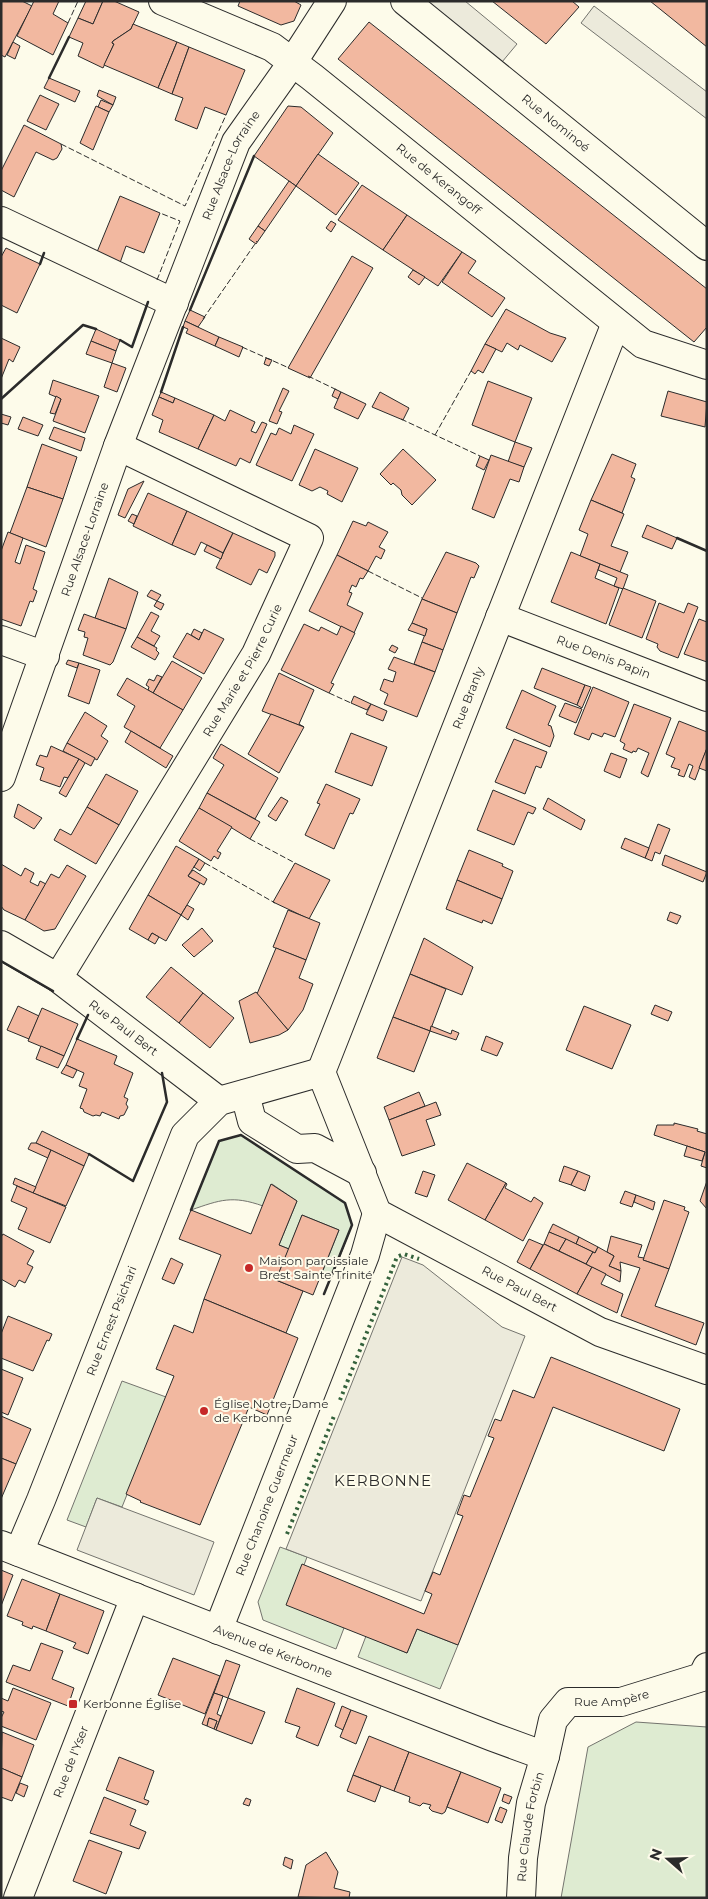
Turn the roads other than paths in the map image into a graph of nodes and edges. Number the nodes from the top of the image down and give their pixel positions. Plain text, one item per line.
1 (332, 1) edge
2 (405, 1) edge
3 (167, 2) edge
4 (292, 64) junction
5 (1, 221) edge
6 (707, 246) edge
7 (174, 303) junction
8 (616, 323) junction
9 (707, 366) edge
10 (118, 446) junction
11 (500, 617) junction
12 (1, 640) edge
13 (45, 656) junction
14 (707, 697) edge
15 (1, 777) edge
16 (1, 945) edge
17 (58, 978) junction
18 (320, 1072) junction
19 (245, 1094) junction
20 (219, 1102) junction
21 (362, 1173) junction
22 (377, 1213) junction
23 (707, 1370) edge
24 (10, 1548) edge
25 (135, 1597) junction
26 (218, 1630) junction
27 (707, 1667) edge
28 (545, 1756) junction
29 (18, 1898) edge
30 (521, 1898) edge

1 - 4 street, Rue Alsace-Lorraine
2 - 6 street, Rue Nominoé
3 - 4 street, Rue de Kerangoff
4 - 7 street, Rue Alsace-Lorraine
4 - 8 street, Rue de Kerangoff
5 - 7 street
7 - 10 street, Rue Alsace-Lorraine
8 - 9 street, Rue de Kerangoff
8 - 11 street, Rue Branly
10 - 13 street, Rue Alsace-Lorraine
10 - 17 street, Rue Marie et Pierre Curie
11 - 14 street, Rue Denis Papin
11 - 18 street, Rue Branly
12 - 13 street
13 - 15 street, Rue Alsace-Lorraine
16 - 17 street, Rue Paul Bert
17 - 20 street, Rue Paul Bert
18 - 19 street
18 - 21 street
19 - 20 street
19 - 21 street
20 - 24 street, Rue Ernest Psichari
21 - 22 street
22 - 23 street, Rue Paul Bert
22 - 26 street, Rue Chanoine Guermeur
24 - 25 street, Avenue de Kerbonne
25 - 26 street, Avenue de Kerbonne
25 - 29 street, Rue de l'Yser
26 - 28 street, Avenue de Kerbonne
27 - 28 street, Rue Ampère
28 - 30 street, Rue Claude Forbin

